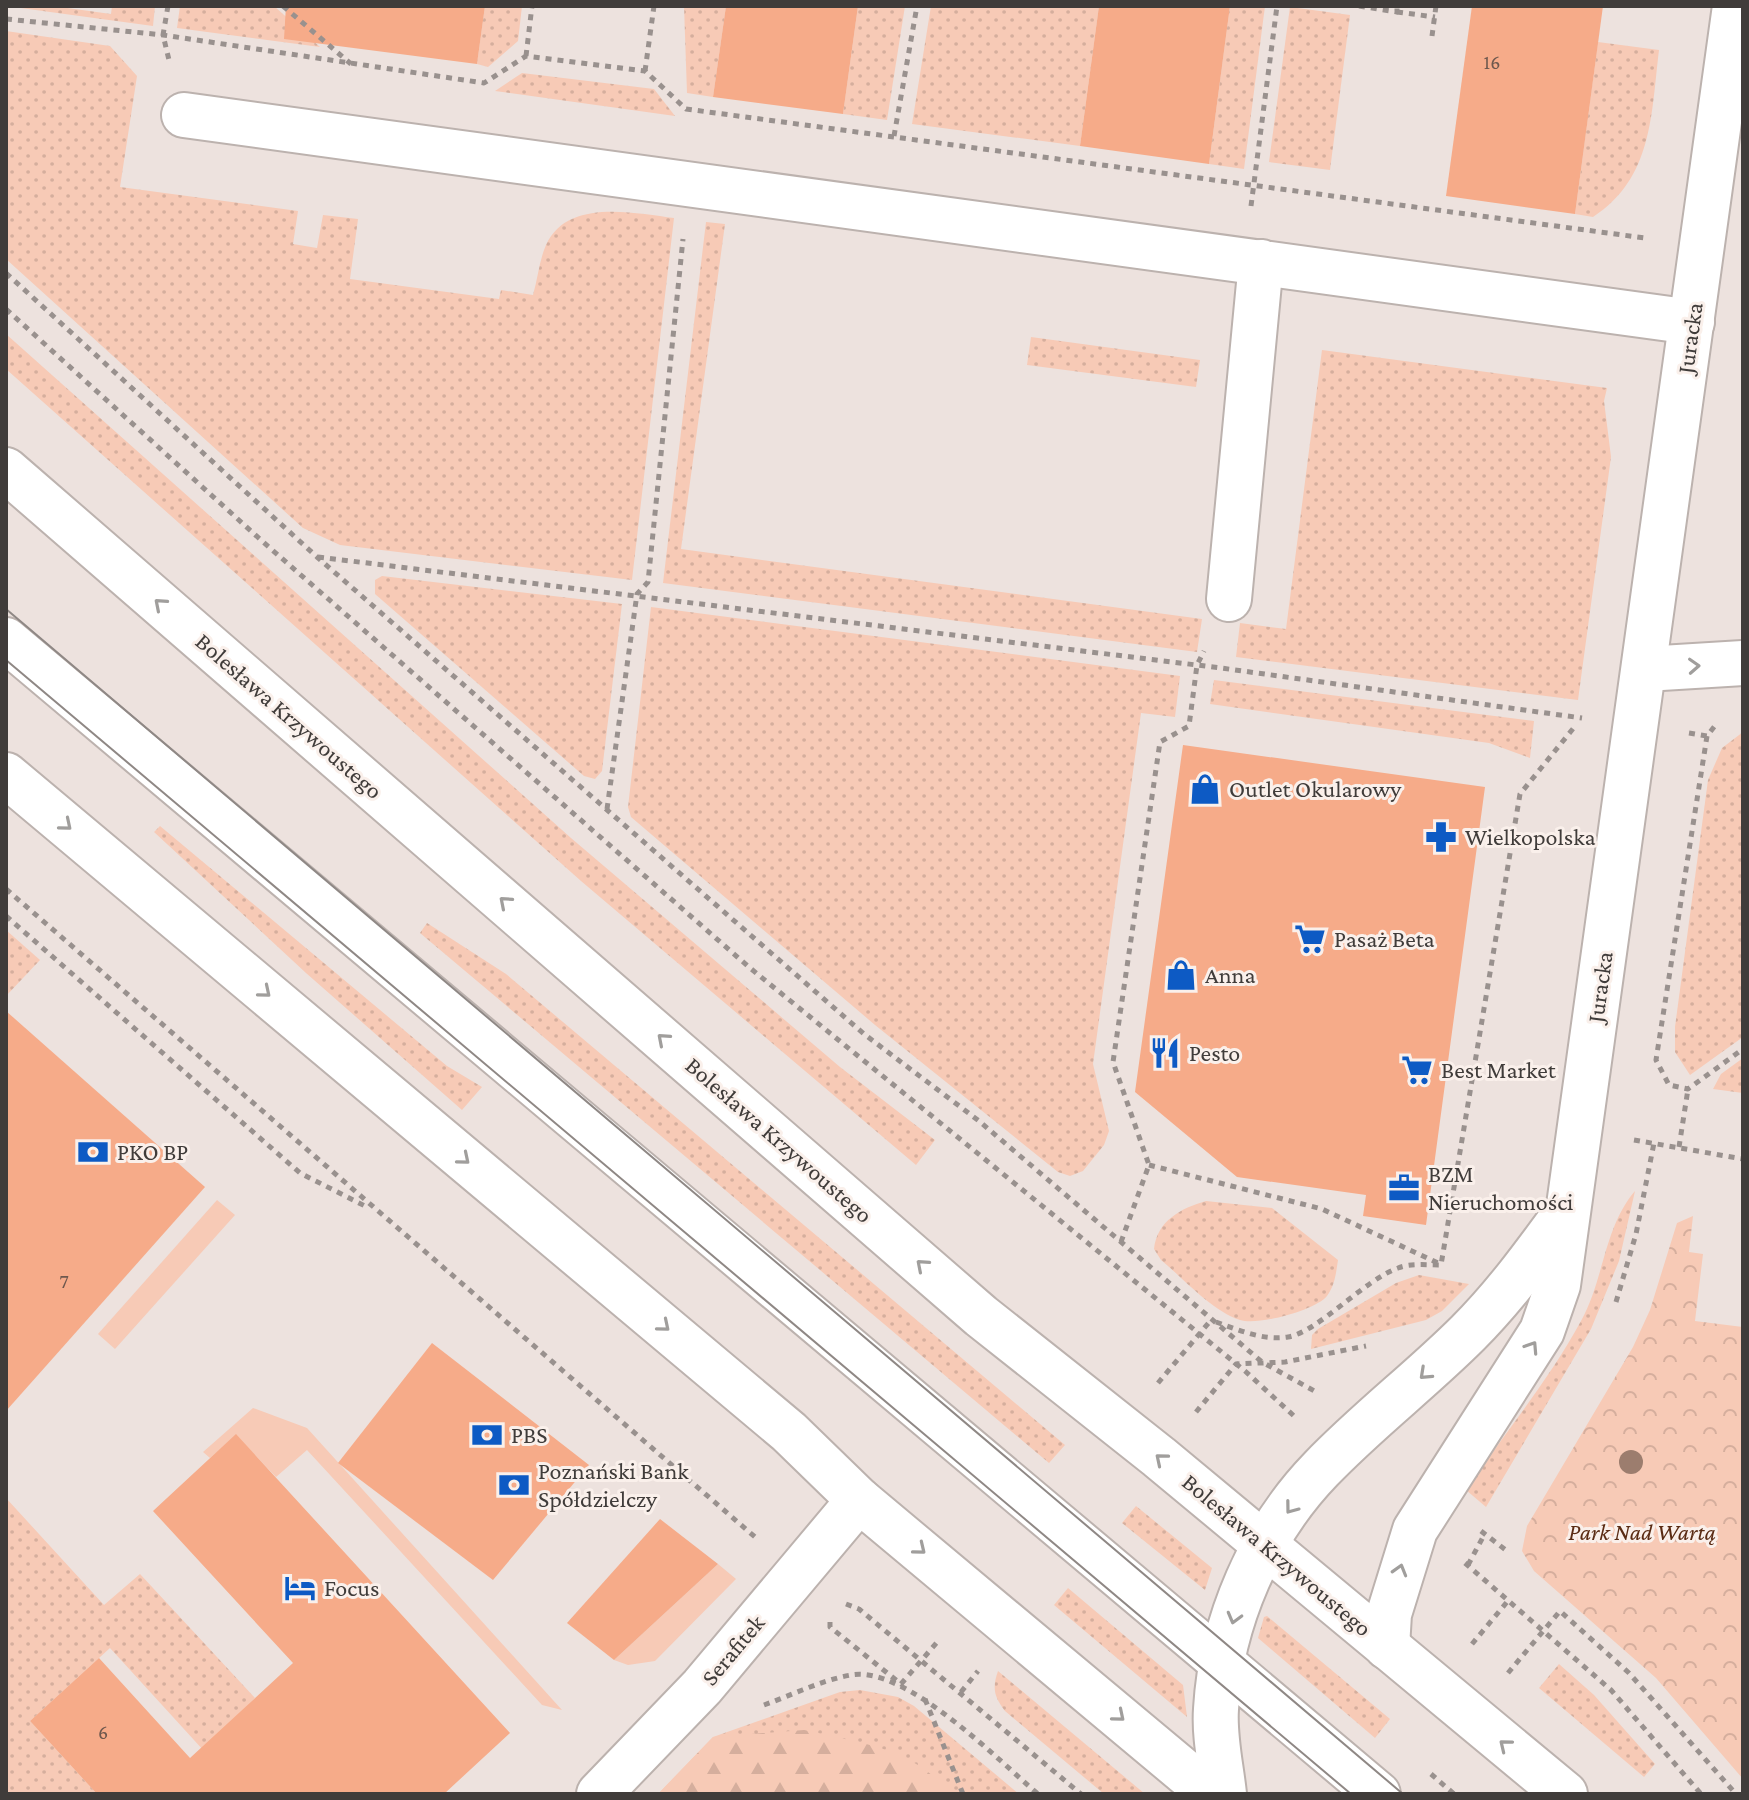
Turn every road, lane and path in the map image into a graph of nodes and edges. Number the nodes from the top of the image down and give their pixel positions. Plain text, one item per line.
1 (283, 6) edge
2 (532, 6) edge
3 (654, 6) edge
4 (917, 6) edge
5 (1277, 6) edge
6 (1359, 6) edge
7 (1436, 6) edge
8 (1735, 6) edge
9 (1397, 9) edge
10 (1435, 17) junction
11 (6, 19) edge
12 (1432, 36) dead end
13 (526, 56) junction
14 (352, 65) junction
15 (645, 71) junction
16 (686, 109) junction
17 (184, 115) dead end
18 (894, 136) junction
19 (1254, 183) junction
20 (689, 186) junction
21 (1646, 238) dead end
22 (1261, 262) junction
23 (6, 273) edge
24 (6, 309) edge
25 (1692, 322) junction
26 (6, 470) edge
27 (317, 557) junction
28 (637, 594) junction
29 (1229, 599) joint
30 (6, 640) edge
31 (1222, 654) dead end
32 (1743, 663) edge
33 (1197, 665) junction
34 (1221, 668) junction
35 (1645, 669) junction
36 (1582, 718) junction
37 (1594, 719) dead end
38 (1707, 736) dead end
39 (6, 775) edge
40 (607, 810) junction
41 (6, 889) edge
42 (6, 916) edge
43 (1743, 1049) edge
44 (1688, 1089) junction
45 (1743, 1159) edge
46 (1149, 1165) junction
47 (373, 1210) junction
48 (1567, 1210) junction
49 (1121, 1242) junction
50 (1441, 1265) junction
51 (1372, 1345) dead end
52 (859, 1500) junction
53 (1263, 1546) junction
54 (798, 1573) junction
55 (838, 1602) dead end
56 (1507, 1602) dead end
57 (1560, 1611) dead end
58 (1387, 1647) junction
59 (1223, 1663) junction
60 (925, 1698) junction
61 (749, 1711) dead end
62 (1427, 1771) dead end
63 (599, 1794) edge
64 (963, 1794) edge
65 (1038, 1794) edge
66 (1081, 1794) edge
67 (1211, 1794) edge
68 (1224, 1794) edge
69 (1378, 1794) edge
70 (1454, 1794) edge
71 (1565, 1794) edge
72 (1701, 1794) edge
73 (1736, 1794) edge

1 - 14 path
2 - 13 path
3 - 15 path
4 - 18 path
5 - 19 path
6 - 9 path
7 - 10 path
8 - 25 street, Juracka
9 - 10 path
10 - 12 path
11 - 14 path
13 - 14 path
13 - 15 path
15 - 16 path
16 - 18 path
16 - 20 path
17 - 20 street
18 - 19 path
19 - 21 path
19 - 22 path
20 - 22 street
20 - 28 path
22 - 25 street
22 - 29 street
23 - 27 path
24 - 51 path
25 - 35 street, Juracka
53 -> 26 street, Bolesława Krzywoustego
27 - 28 path
27 - 40 path
28 - 33 path
28 - 40 path
29 - 33 path
30 - 59 street
31 - 34 path
35 -> 32 street
33 - 34 path
33 - 46 path
34 - 36 path
35 - 48 street, Juracka
36 - 37 path
36 - 50 path
38 - 44 path
39 -> 52 street
40 - 49 path
41 - 47 path
42 - 47 path
43 - 44 path
44 - 45 path
46 - 49 path
46 - 50 path
47 - 54 path
48 -> 53 street, Juracka
58 -> 48 street, Juracka
49 - 50 path
52 - 54 street, Serafitek
52 -> 67 street
53 - 58 street, Bolesława Krzywoustego
53 -> 59 street, Juracka
54 - 63 street, Serafitek
55 - 66 path
56 - 72 path
57 - 73 path
71 -> 58 street, Bolesława Krzywoustego
59 - 68 street, Juracka
59 - 69 street
60 - 61 path
60 - 64 path
60 - 65 path
62 - 70 path

